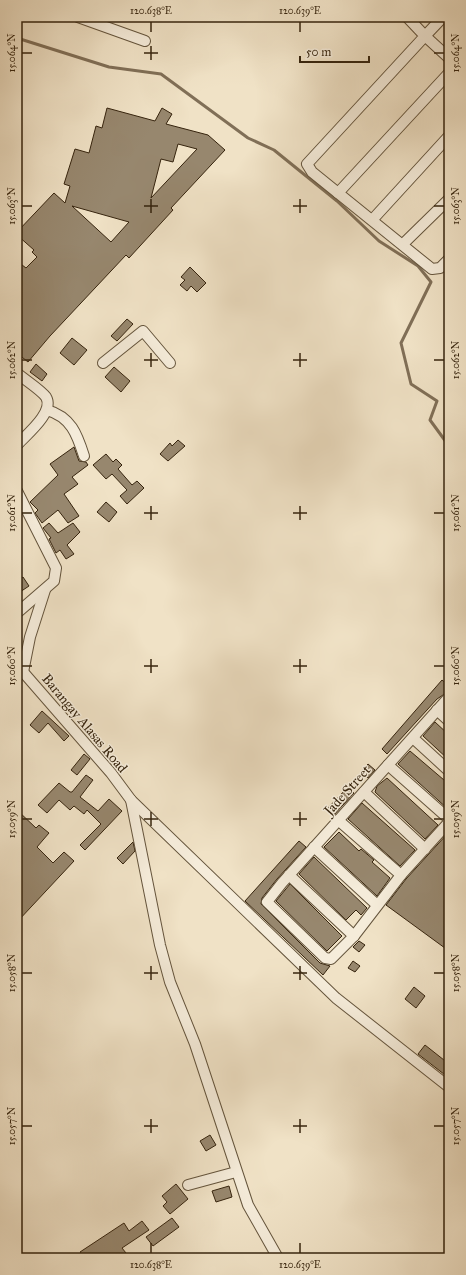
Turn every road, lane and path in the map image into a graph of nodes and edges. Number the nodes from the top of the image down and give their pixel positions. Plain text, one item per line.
1 (78, 17) edge
2 (407, 17) edge
3 (443, 17) edge
4 (425, 36) junction
5 (145, 41) dead end
6 (449, 58) edge
7 (449, 74) edge
8 (449, 136) edge
9 (338, 192) junction
10 (449, 199) edge
11 (373, 219) junction
12 (403, 244) junction
13 (449, 259) edge
14 (170, 362) dead end
15 (103, 363) dead end
16 (17, 373) edge
17 (47, 410) junction
18 (17, 445) edge
19 (84, 456) dead end
20 (17, 491) edge
21 (46, 590) junction
22 (17, 613) edge
23 (20, 669) edge
24 (449, 697) edge
25 (438, 710) junction
26 (449, 721) edge
27 (413, 738) junction
28 (388, 766) junction
29 (449, 771) edge
30 (364, 792) junction
31 (131, 800) junction
32 (449, 819) edge
33 (338, 820) junction
34 (449, 822) edge
35 (314, 847) junction
36 (425, 849) junction
37 (288, 875) junction
38 (400, 875) junction
39 (377, 905) junction
40 (354, 936) junction
41 (449, 1087) edge
42 (236, 1172) junction
43 (188, 1185) dead end
44 (278, 1258) edge

1 - 5 street
2 - 4 street
3 - 4 street
4 - 6 street
4 - 9 street
7 - 9 street
8 - 11 street
9 - 11 street
10 - 12 street
11 - 12 street
12 - 13 street
14 - 15 street
16 - 17 street
17 - 18 street
17 - 19 street
20 - 21 street
21 - 22 street
21 - 23 street
23 - 31 street, Barangay Alasas Road
24 - 25 street, Jade Street
25 - 26 street
25 - 27 street, Jade Street
27 - 28 street, Jade Street
27 - 29 street
28 - 30 street, Jade Street
28 - 32 street
30 - 33 street, Jade Street
30 - 36 street
31 - 41 street, Barangay Alasas Road
31 - 42 street
33 - 35 street, Jade Street
33 - 38 street
34 - 36 street
35 - 37 street, Jade Street
35 - 39 street
36 - 38 street
37 - 40 street
37 - 40 street, Jade Street
38 - 39 street
39 - 40 street
42 - 43 street
42 - 44 street

